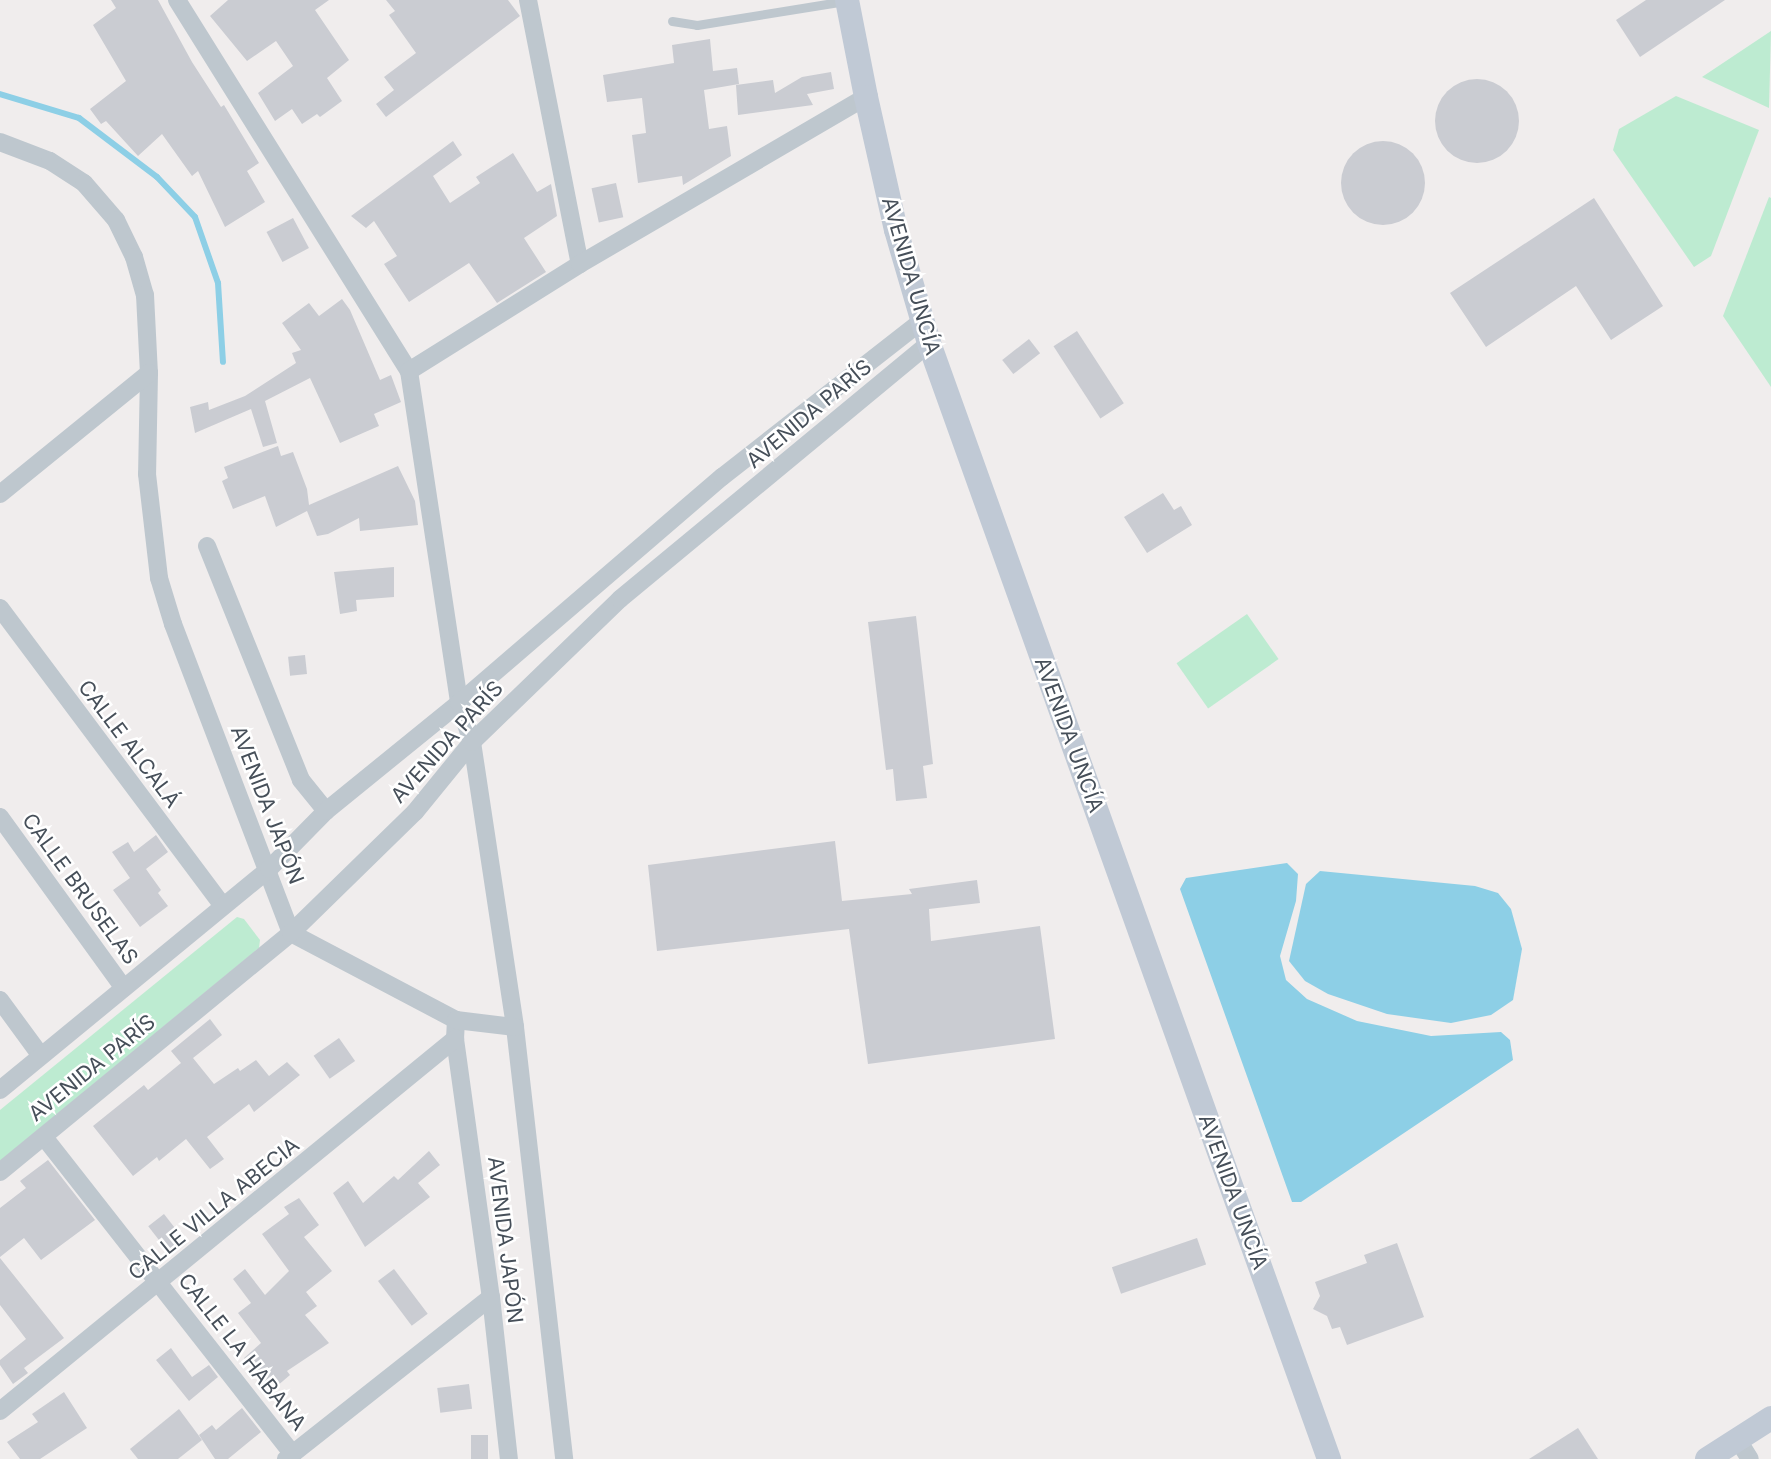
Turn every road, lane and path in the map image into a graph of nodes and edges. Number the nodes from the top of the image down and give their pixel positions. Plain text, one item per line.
1 (177, 0) edge
2 (847, 0) edge
3 (527, 2) edge
4 (672, 21) dead end
5 (866, 97) junction
6 (0, 142) edge
7 (580, 264) junction
8 (926, 332) junction
9 (410, 371) junction
10 (149, 373) junction
11 (0, 494) edge
12 (207, 546) dead end
13 (0, 608) edge
14 (459, 703) junction
15 (472, 742) junction
16 (326, 811) junction
17 (0, 817) edge
18 (269, 869) junction
19 (223, 906) junction
20 (291, 933) junction
21 (124, 988) junction
22 (0, 1000) edge
23 (456, 1020) junction
24 (515, 1027) junction
25 (455, 1039) junction
26 (41, 1056) junction
27 (0, 1090) edge
28 (44, 1137) junction
29 (0, 1172) edge
30 (160, 1283) junction
31 (491, 1297) junction
32 (0, 1411) edge
33 (1771, 1418) edge
34 (1744, 1449) edge
35 (290, 1456) edge
36 (508, 1459) edge
37 (564, 1459) edge
38 (1329, 1459) edge
39 (1707, 1459) edge

1 - 9 street
2 - 4 lane
2 - 5 street, AVENIDA UNCÍA
3 - 7 street
5 - 7 street
5 - 8 street, AVENIDA UNCÍA
6 - 10 street, AVENIDA JAPÓN
7 - 9 street
8 - 14 street, AVENIDA PARÍS
8 - 15 street, AVENIDA PARÍS
8 - 38 street, AVENIDA UNCÍA
9 - 14 street, AVENIDA JAPÓN
10 - 11 street
10 - 18 street, AVENIDA JAPÓN
12 - 16 street
13 - 19 street, CALLE ALCALÁ
14 - 15 street, AVENIDA JAPÓN
14 - 16 street, AVENIDA PARÍS
15 - 20 street, AVENIDA PARÍS
15 - 24 street, AVENIDA JAPÓN
16 - 18 street, AVENIDA PARÍS
17 - 21 street, CALLE BRUSELAS
18 - 19 street, AVENIDA PARÍS
18 - 20 street, AVENIDA JAPÓN
19 - 21 street, AVENIDA PARÍS
20 - 23 street
20 - 28 street, AVENIDA PARÍS
21 - 26 street, AVENIDA PARÍS
22 - 26 street
23 - 24 street
23 - 25 street, AVENIDA JAPÓN
24 - 37 street, AVENIDA JAPÓN
25 - 30 street, CALLE VILLA ABECIA
25 - 31 street, AVENIDA JAPÓN
26 - 27 street, AVENIDA PARÍS
28 - 29 street, AVENIDA PARÍS
28 - 30 street, CALLE LA HABANA
30 - 32 street, CALLE VILLA ABECIA
30 - 35 street, CALLE LA HABANA
31 - 35 street
31 - 36 street, AVENIDA JAPÓN
33 - 34 street
34 - 39 street

